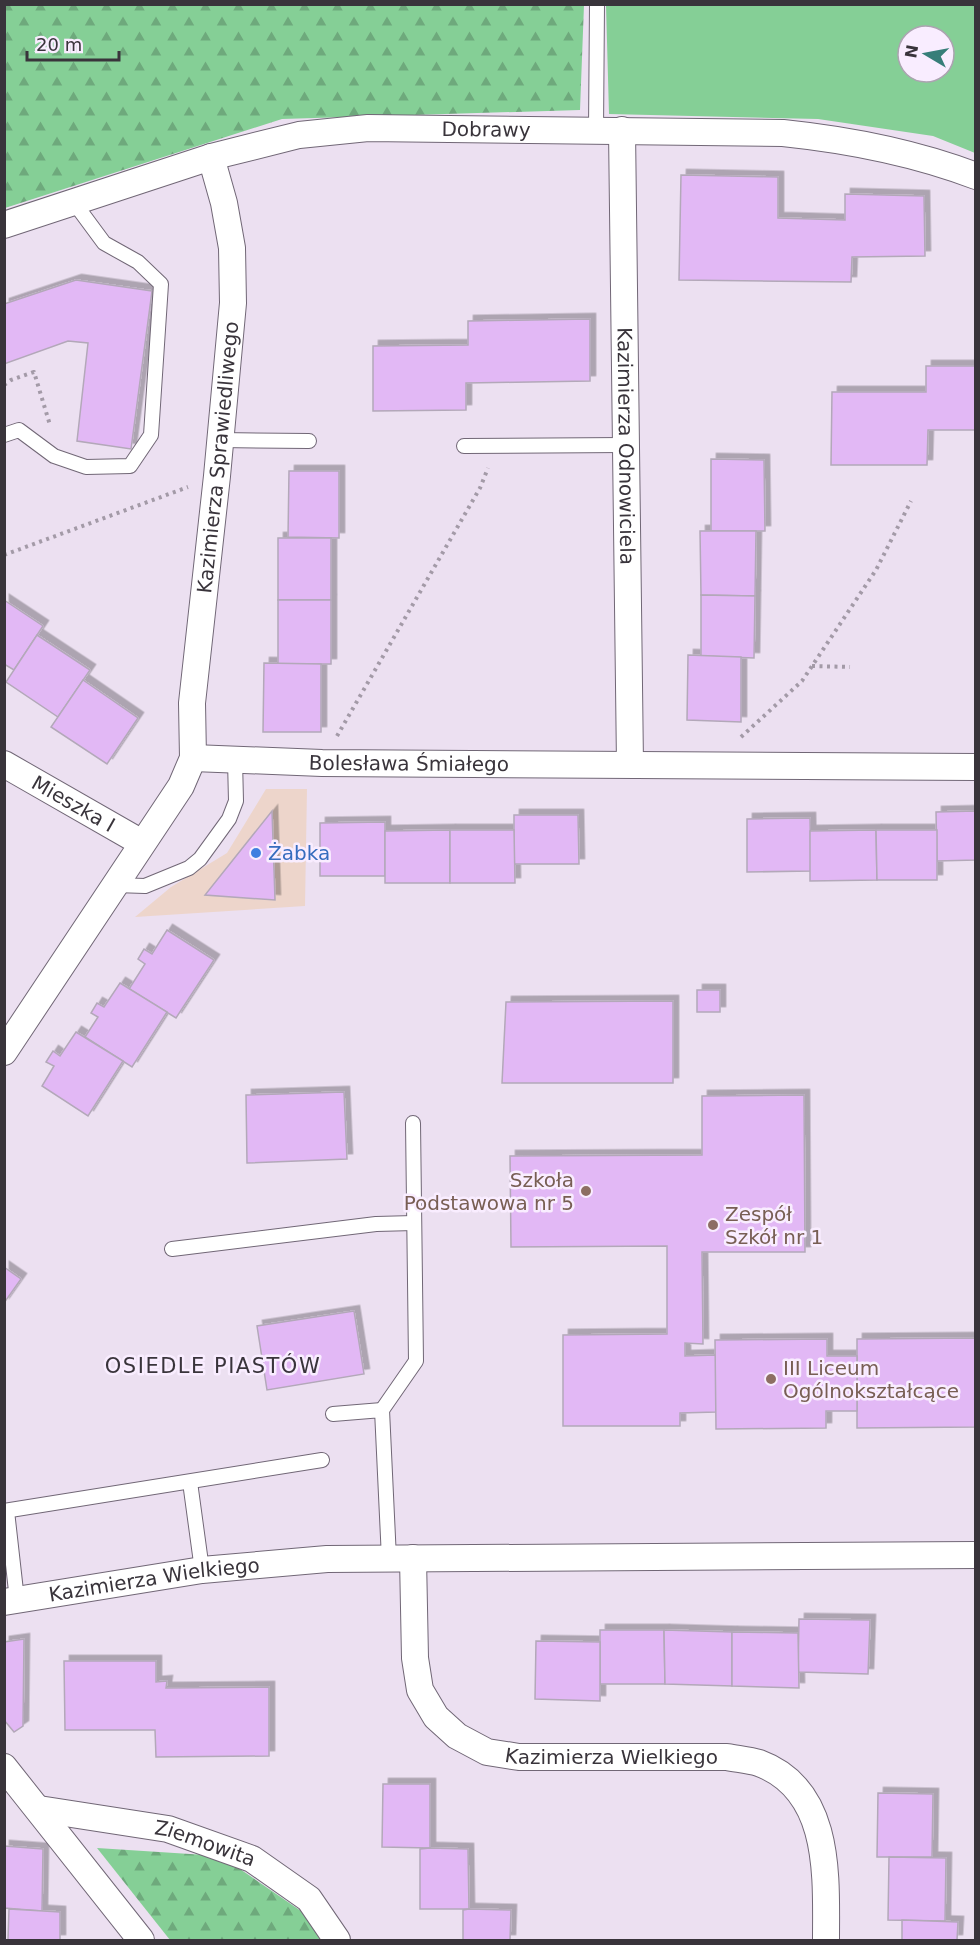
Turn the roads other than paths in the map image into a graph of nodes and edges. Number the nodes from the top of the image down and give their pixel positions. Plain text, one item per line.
1 (597, 4) edge
2 (597, 130) junction
3 (622, 130) junction
4 (212, 158) junction
5 (975, 176) edge
6 (73, 201) junction
7 (4, 225) edge
8 (4, 435) edge
9 (220, 440) junction
10 (309, 441) dead end
11 (625, 445) junction
12 (464, 446) dead end
13 (193, 758) junction
14 (235, 759) junction
15 (4, 764) edge
16 (630, 764) junction
17 (975, 767) edge
18 (142, 843) junction
19 (115, 885) junction
20 (4, 1052) edge
21 (413, 1123) dead end
22 (414, 1223) junction
23 (172, 1249) dead end
24 (382, 1410) junction
25 (333, 1414) dead end
26 (322, 1460) dead end
27 (190, 1482) junction
28 (6, 1511) edge
29 (975, 1555) edge
30 (401, 1558) junction
31 (202, 1570) junction
32 (11, 1601) edge
33 (4, 1767) edge
34 (39, 1809) junction
35 (141, 1941) edge
36 (337, 1941) edge
37 (826, 1941) edge

1 - 2 lane
2 - 3 street, Dobrawy
2 - 4 street, Dobrawy
3 - 5 street, Dobrawy
3 - 11 street, Kazimierza Odnowiciela
4 - 6 street, Dobrawy
4 - 9 street, Kazimierza Sprawiedliwego
6 - 7 street, Dobrawy
6 - 8 lane
9 - 10 lane
9 - 13 street, Kazimierza Sprawiedliwego
11 - 12 lane
11 - 16 street, Kazimierza Odnowiciela
13 - 14 street, Bolesława Śmiałego
13 - 18 street
14 - 16 street, Bolesława Śmiałego
14 - 19 lane
15 - 18 street, Mieszka I
16 - 17 street, Bolesława Śmiałego
18 - 19 street
19 - 20 street
21 - 22 lane
22 - 23 lane
22 - 24 lane
24 - 25 lane
24 - 30 lane
26 - 27 lane
27 - 28 lane
27 - 31 lane
28 - 32 lane
29 - 30 street, Kazimierza Wielkiego
30 - 31 street, Kazimierza Wielkiego
30 - 37 street, Kazimierza Wielkiego
31 - 32 street, Kazimierza Wielkiego
33 - 34 street
34 - 35 street
34 - 36 street, Ziemowita

